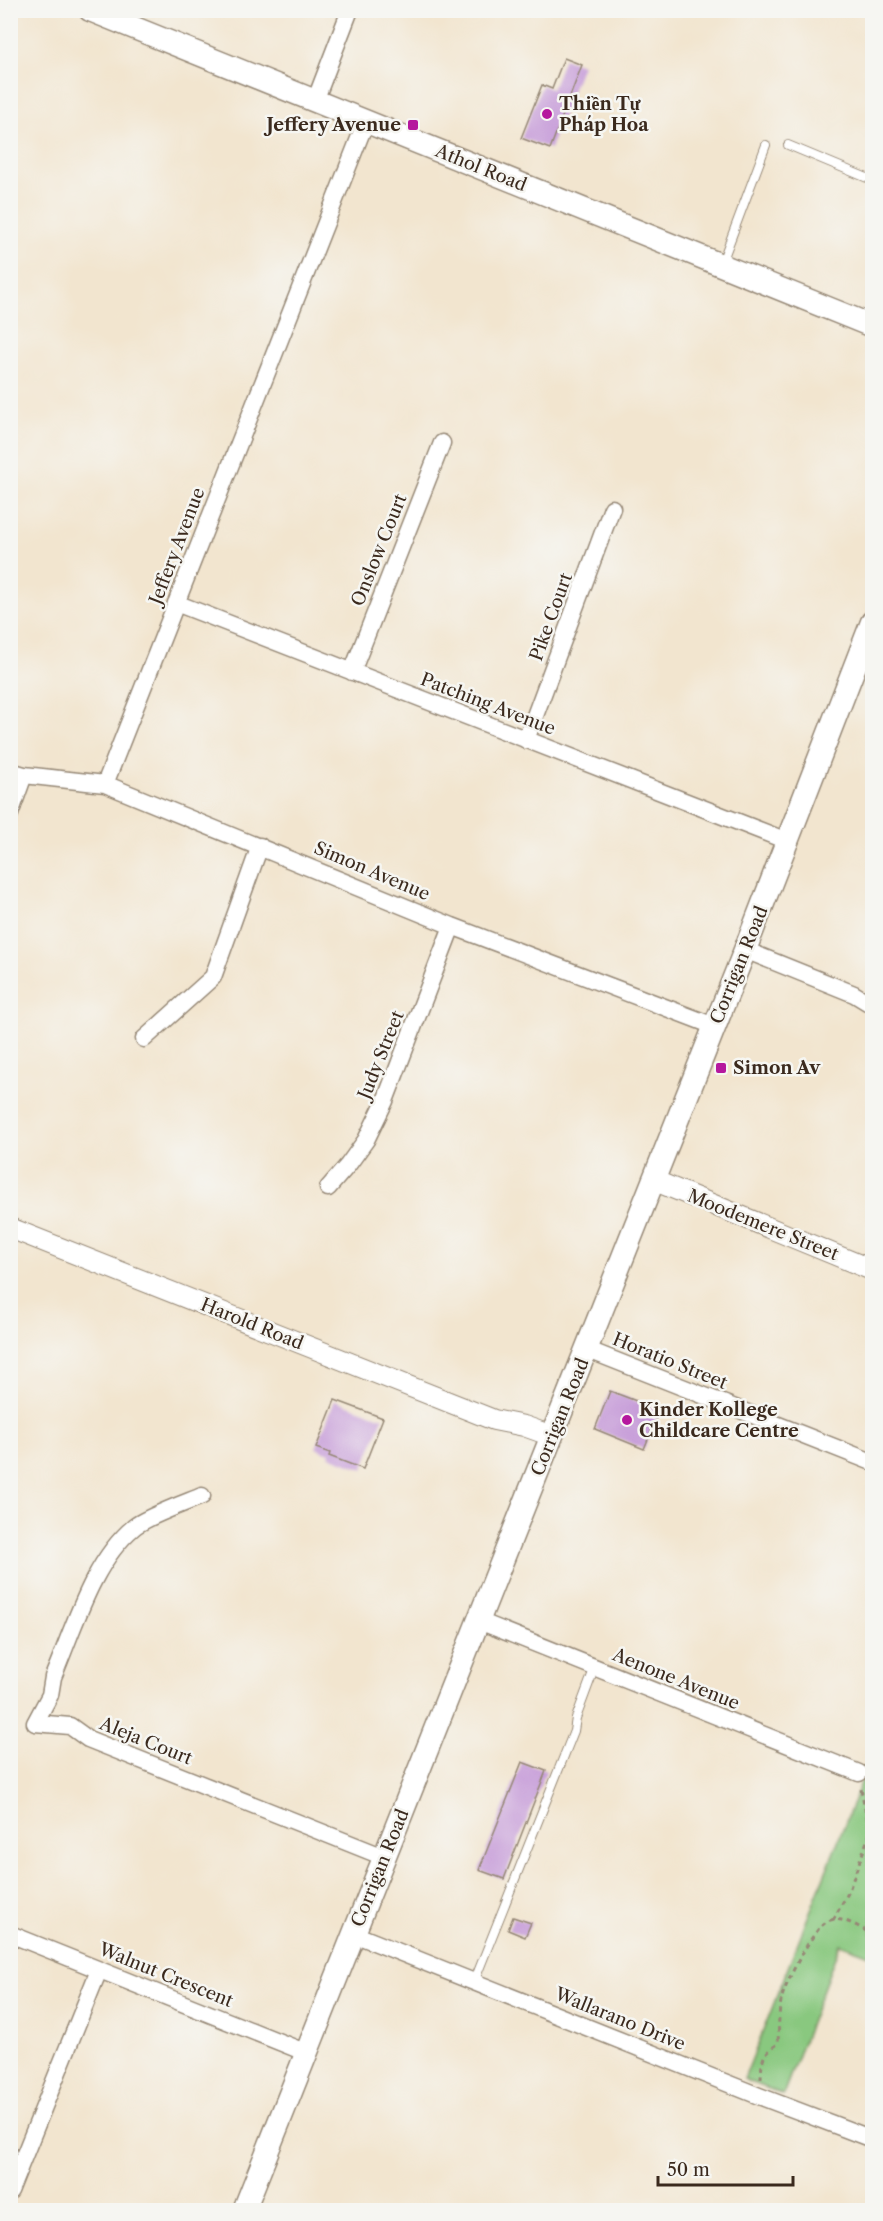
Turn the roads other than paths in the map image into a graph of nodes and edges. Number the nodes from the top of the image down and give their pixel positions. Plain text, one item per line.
1 (90, 10) edge
2 (350, 10) edge
3 (315, 101) junction
4 (366, 121) junction
5 (766, 145) dead end
6 (788, 145) dead end
7 (873, 180) edge
8 (721, 265) junction
9 (873, 326) edge
10 (442, 443) dead end
11 (612, 508) dead end
12 (176, 603) junction
13 (873, 622) edge
14 (352, 672) junction
15 (526, 740) junction
16 (17, 773) edge
17 (105, 784) junction
18 (10, 814) edge
19 (787, 841) junction
20 (260, 846) junction
21 (452, 926) junction
22 (745, 950) junction
23 (873, 1005) edge
24 (714, 1026) junction
25 (144, 1039) dead end
26 (653, 1180) junction
27 (328, 1188) dead end
28 (10, 1228) edge
29 (873, 1270) edge
30 (586, 1349) junction
31 (550, 1443) junction
32 (873, 1462) edge
33 (202, 1496) dead end
34 (479, 1621) junction
35 (595, 1667) junction
36 (859, 1773) road end
37 (384, 1857) junction
38 (10, 1934) edge
39 (354, 1934) junction
40 (99, 1970) junction
41 (474, 1982) junction
42 (308, 2053) junction
43 (873, 2139) edge
44 (10, 2191) edge
45 (244, 2211) edge

1 - 3 main road, Athol Road
2 - 3 street
3 - 4 main road, Athol Road
4 - 8 main road, Athol Road
4 - 12 street, Jeffery Avenue
5 - 8 lane
6 - 7 lane
8 - 9 main road, Athol Road
10 - 14 street, Onslow Court
11 - 15 street, Pike Court
12 - 14 street, Patching Avenue
12 - 17 street, Jeffery Avenue
13 - 19 main road, Corrigan Road
14 - 15 street, Patching Avenue
15 - 19 street, Patching Avenue
16 - 17 street, Simon Avenue
16 - 18 street
17 - 20 street, Simon Avenue
19 - 22 main road, Corrigan Road
20 - 21 street, Simon Avenue
20 - 25 street
21 - 24 street, Simon Avenue
21 - 27 street, Judy Street
22 - 23 street
22 - 24 main road, Corrigan Road
24 - 26 main road, Corrigan Road
26 - 29 street, Moodemere Street
26 - 30 main road, Corrigan Road
28 - 31 street, Harold Road
30 - 31 main road, Corrigan Road
30 - 32 street, Horatio Street
31 - 34 main road, Corrigan Road
33 - 37 street, Aleja Court
34 - 35 street, Aenone Avenue
34 - 37 main road, Corrigan Road
35 - 36 street, Aenone Avenue
35 - 41 lane
37 - 39 main road, Corrigan Road
38 - 40 street, Walnut Crescent
39 - 41 street, Wallarano Drive
39 - 42 main road, Corrigan Road
40 - 42 street, Walnut Crescent
40 - 44 street
41 - 43 street, Wallarano Drive
42 - 45 main road, Corrigan Road

